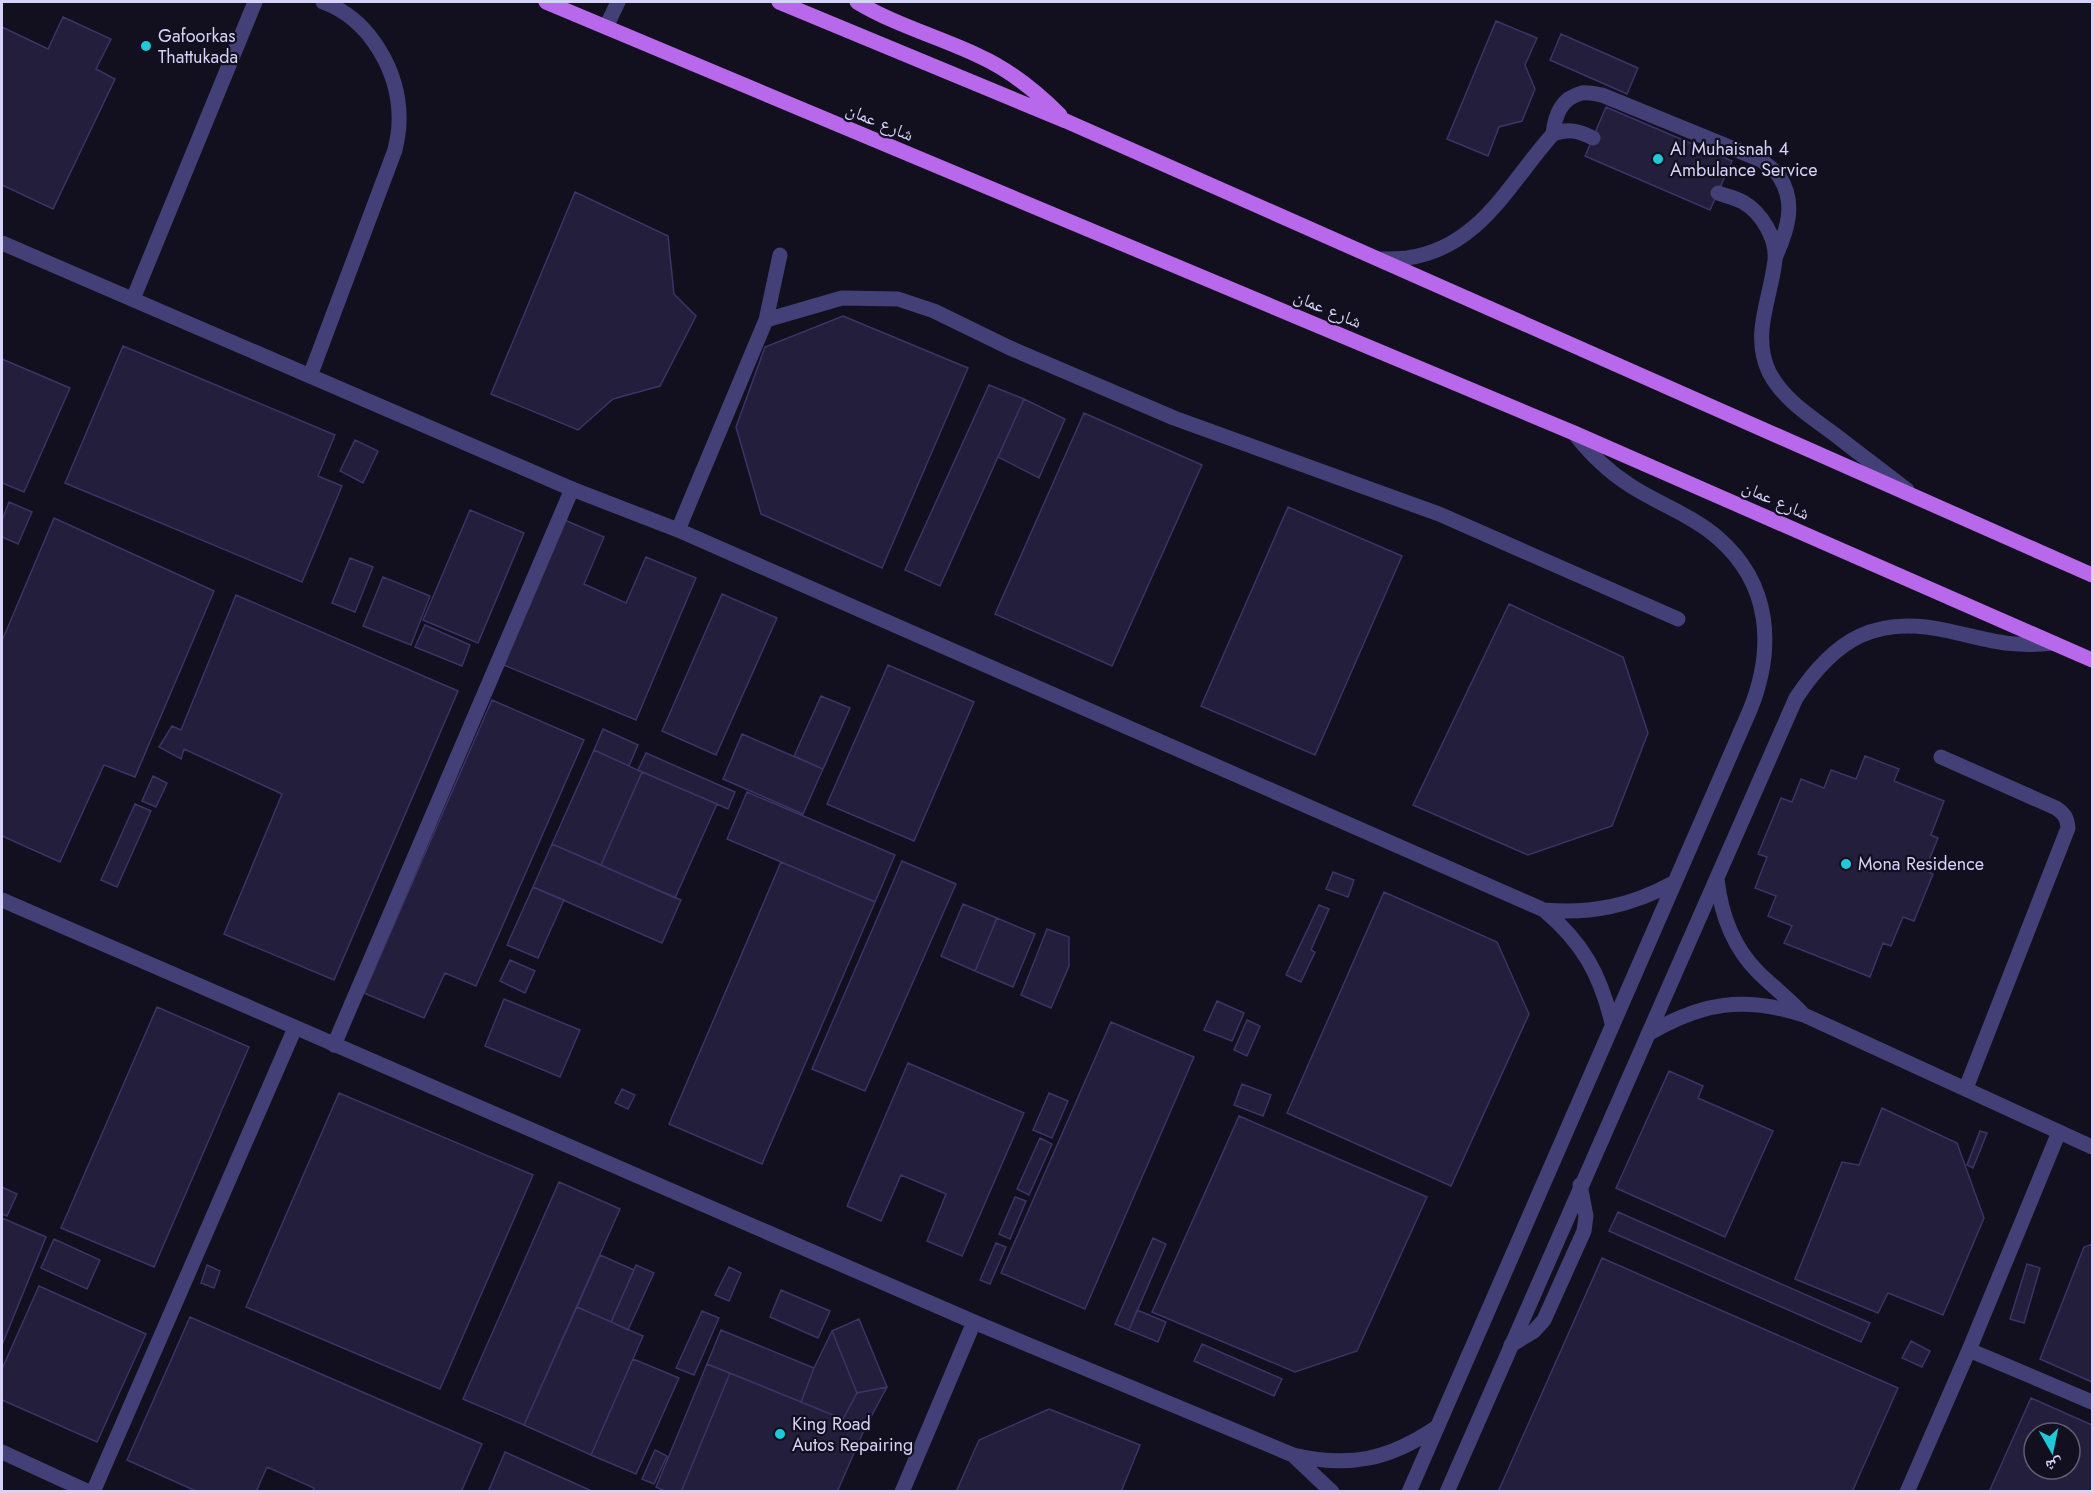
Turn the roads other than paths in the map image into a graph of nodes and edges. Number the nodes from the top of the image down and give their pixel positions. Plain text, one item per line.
1 (255, 2) edge
2 (323, 2) edge
3 (546, 2) edge
4 (618, 2) edge
5 (779, 2) edge
6 (857, 2) edge
7 (606, 27) junction
8 (1066, 122) junction
9 (1554, 134) junction
10 (1593, 138) dead end
11 (1718, 193) dead end
12 (2, 243) edge
13 (780, 255) dead end
14 (1775, 258) junction
15 (1379, 259) junction
16 (133, 299) junction
17 (766, 320) junction
18 (310, 376) junction
19 (1574, 433) junction
20 (572, 489) junction
21 (1916, 497) junction
22 (678, 530) junction
23 (2092, 575) edge
24 (1678, 619) dead end
25 (2053, 643) junction
26 (2092, 660) edge
27 (1941, 757) dead end
28 (1717, 879) junction
29 (1673, 883) junction
30 (2, 900) edge
31 (1544, 910) junction
32 (1804, 1016) junction
33 (1612, 1023) junction
34 (295, 1028) junction
35 (1648, 1034) junction
36 (334, 1046) junction
37 (1966, 1088) junction
38 (2059, 1132) junction
39 (2092, 1147) edge
40 (1581, 1185) junction
41 (975, 1322) junction
42 (1510, 1345) junction
43 (1969, 1350) junction
44 (2092, 1402) edge
45 (1437, 1427) junction
46 (2, 1452) edge
47 (1293, 1455) junction
48 (91, 1491) edge
49 (902, 1491) edge
50 (1332, 1491) edge
51 (1409, 1491) edge
52 (1447, 1491) edge
53 (1907, 1491) edge

1 - 16 street
2 - 18 street
3 - 7 main road, شارع عمان
4 - 7 street
5 - 8 main road
6 - 8 main road
7 - 19 main road, شارع عمان
8 - 15 main road
9 - 10 street
9 - 14 street
9 - 15 street
11 - 14 street
12 - 16 street
13 - 17 street
14 - 21 street
15 - 21 main road
16 - 18 street
17 - 22 street
17 - 24 street
18 - 20 street
19 - 25 main road, شارع عمان
19 - 29 street
20 - 22 street
20 - 36 street
21 - 23 main road
22 - 31 street
25 - 26 main road, شارع عمان
25 - 28 street
27 - 37 street
28 - 32 street
28 - 35 street
29 - 31 street
29 - 33 street
30 - 34 street
31 - 33 street
32 - 35 street
32 - 37 street
33 - 45 street
34 - 36 street
34 - 48 street
35 - 40 street
36 - 41 street
37 - 38 street
38 - 39 street
38 - 43 street
40 - 42 street
40 - 42 street
41 - 47 street
41 - 49 street
42 - 52 street
43 - 44 street
43 - 53 street
45 - 47 street
45 - 51 street
46 - 48 street
47 - 50 street

